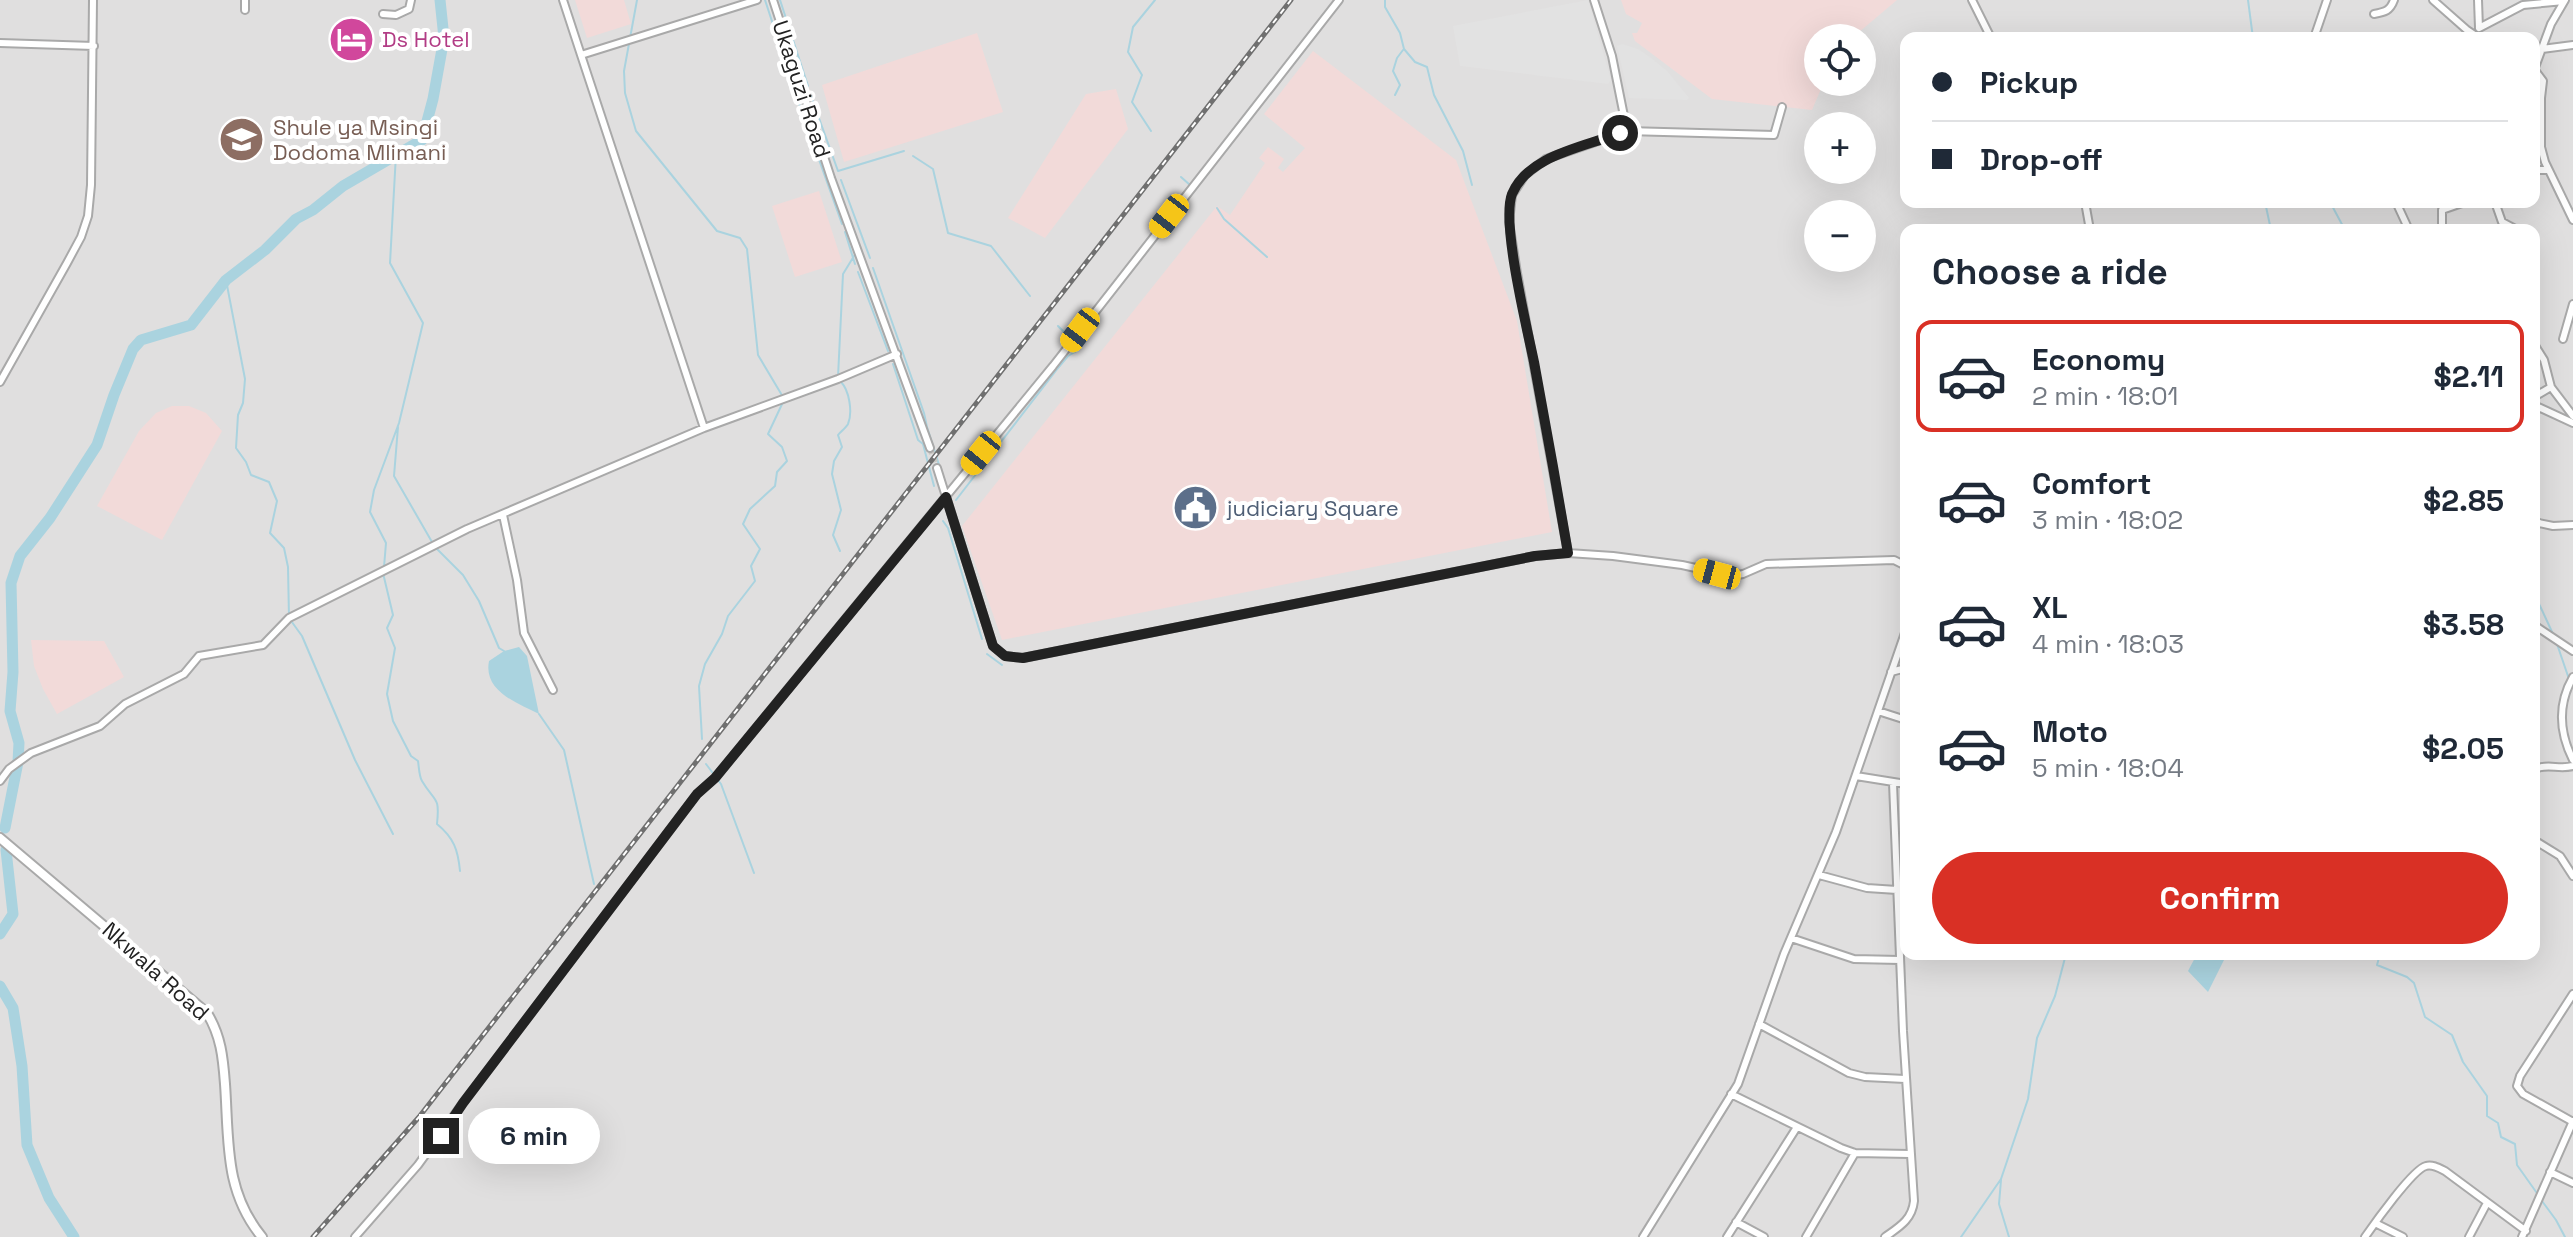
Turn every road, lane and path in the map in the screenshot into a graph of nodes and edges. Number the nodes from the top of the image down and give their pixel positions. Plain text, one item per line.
1 (93, 0) edge
2 (245, 0) edge
3 (411, 0) edge
4 (563, 0) edge
5 (757, 0) edge
6 (773, 0) edge
7 (1339, 0) edge
8 (1594, 0) edge
9 (1972, 0) edge
10 (2327, 0) edge
11 (2394, 0) edge
12 (2433, 0) edge
13 (2478, 0) edge
14 (2565, 1) edge
15 (245, 10) dead end
16 (383, 14) dead end
17 (2374, 14) dead end
18 (2479, 28) junction
19 (1988, 32) edge
20 (2316, 32) edge
21 (2466, 32) edge
22 (2479, 32) edge
23 (0, 43) edge
24 (2573, 45) edge
25 (94, 46) junction
26 (2542, 49) junction
27 (2540, 54) edge
28 (581, 55) junction
29 (2540, 77) edge
30 (1782, 107) dead end
31 (1627, 131) junction
32 (2540, 170) edge
33 (2548, 170) junction
34 (2448, 208) edge
35 (2573, 220) edge
36 (2442, 224) edge
37 (2573, 304) edge
38 (2563, 339) dead end
39 (897, 354) junction
40 (2540, 354) edge
41 (0, 382) edge
42 (2551, 387) junction
43 (2540, 393) edge
44 (2540, 408) edge
45 (2573, 416) edge
46 (2573, 423) edge
47 (704, 428) junction
48 (930, 448) tunnel mouth
49 (937, 468) tunnel mouth
50 (946, 497) junction
51 (503, 515) junction
52 (2540, 523) edge
53 (2573, 525) edge
54 (1568, 553) junction
55 (1900, 563) edge
56 (2540, 629) edge
57 (1900, 647) edge
58 (2573, 651) edge
59 (1900, 670) edge
60 (1891, 672) junction
61 (2573, 677) edge
62 (553, 690) dead end
63 (1878, 711) junction
64 (1900, 718) edge
65 (2573, 763) edge
66 (2540, 768) edge
67 (1856, 776) junction
68 (0, 781) edge
69 (1893, 783) junction
70 (1900, 784) edge
71 (0, 838) edge
72 (2540, 843) edge
73 (1819, 875) junction
74 (2573, 876) edge
75 (1897, 890) junction
76 (1791, 938) junction
77 (1900, 960) junction
78 (2573, 994) edge
79 (1759, 1024) junction
80 (1905, 1079) junction
81 (1731, 1094) junction
82 (2573, 1122) edge
83 (1797, 1127) junction
84 (1855, 1153) junction
85 (1910, 1154) junction
86 (2550, 1172) junction
87 (2573, 1183) edge
88 (2487, 1203) junction
89 (1736, 1222) junction
90 (2375, 1223) junction
91 (2524, 1234) edge
92 (262, 1237) edge
93 (355, 1237) edge
94 (1643, 1237) edge
95 (1727, 1237) edge
96 (1764, 1237) edge
97 (1806, 1237) edge
98 (1885, 1237) edge
99 (2365, 1237) edge
100 (2403, 1237) edge
101 (2469, 1237) edge

1 - 25 street
2 - 15 street
3 - 16 street
4 - 28 street
5 - 28 street
6 - 39 street, Ukaguzi Road
7 - 50 street
8 - 31 street
9 - 19 street
10 - 20 street
11 - 17 street
12 - 21 street
13 - 18 street
14 - 18 street
14 - 26 street
18 - 22 street
23 - 25 street
24 - 26 street
25 - 41 street
26 - 27 street
28 - 47 street
29 - 33 street
30 - 31 street
31 - 54 street
32 - 33 street
33 - 35 street
34 - 36 street
37 - 38 street
39 - 47 street
39 - 48 street, Ukaguzi Road
40 - 42 street
42 - 43 street
42 - 45 street
44 - 46 street
47 - 51 street
49 - 50 street
50 - 54 street
50 - 93 street
51 - 62 street
51 - 68 street
52 - 53 street
54 - 55 street
56 - 58 street
57 - 60 street
59 - 60 street
60 - 63 street
61 - 65 street
63 - 64 street
63 - 67 street
65 - 66 street
67 - 69 street
67 - 73 street
69 - 70 street
69 - 75 street
71 - 92 street, Nkwala Road
72 - 74 street
73 - 75 street
73 - 76 street
75 - 77 street
76 - 77 street
76 - 79 street
77 - 80 street
78 - 82 street
79 - 80 street
79 - 81 street
80 - 85 street
81 - 83 street
81 - 94 street
82 - 86 street
83 - 84 street
83 - 89 street
84 - 85 street
84 - 97 street
85 - 98 street
86 - 87 street
86 - 91 street
88 - 90 street
88 - 91 street
88 - 101 street
89 - 95 street
89 - 96 street
90 - 99 street
90 - 100 street

